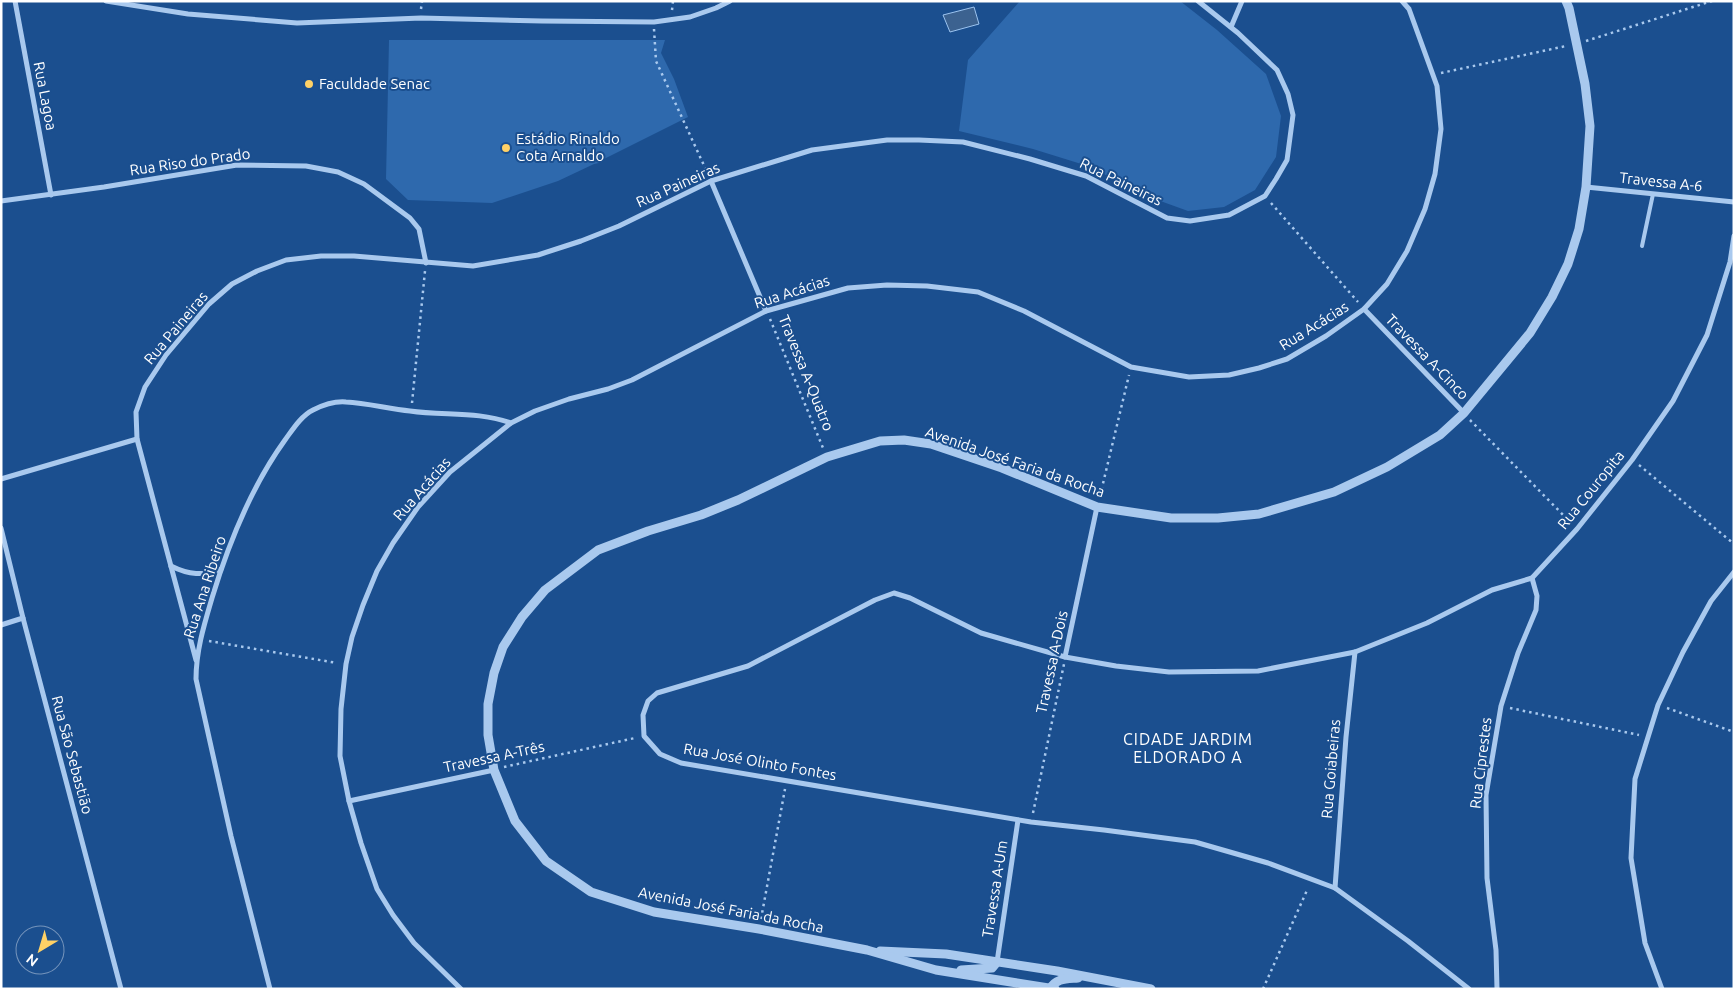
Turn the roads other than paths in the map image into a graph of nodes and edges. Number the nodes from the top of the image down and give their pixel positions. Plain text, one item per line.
1 (15, 1) edge
2 (106, 1) edge
3 (730, 1) edge
4 (1198, 1) edge
5 (1242, 1) edge
6 (1402, 1) edge
7 (1566, 1) edge
8 (1230, 27) junction
9 (711, 181) junction
10 (1586, 187) junction
11 (1653, 194) junction
12 (51, 195) junction
13 (1, 202) edge
14 (1734, 202) edge
15 (1734, 236) edge
16 (1642, 246) dead end
17 (426, 263) junction
18 (1364, 309) junction
19 (766, 310) junction
20 (1464, 413) junction
21 (511, 424) junction
22 (137, 439) junction
23 (1, 479) edge
24 (1097, 507) junction
25 (1, 528) edge
26 (172, 566) junction
27 (221, 569) junction
28 (1734, 572) edge
29 (1532, 578) junction
30 (23, 618) junction
31 (1, 625) edge
32 (1355, 652) junction
33 (1065, 657) junction
34 (196, 660) junction
35 (494, 770) junction
36 (349, 801) junction
37 (1018, 820) junction
38 (1335, 888) junction
39 (867, 950) junction
40 (997, 962) junction
41 (936, 970) junction
42 (1101, 979) junction
43 (1050, 988) edge
44 (121, 989) edge
45 (270, 989) edge
46 (460, 989) edge
47 (1055, 989) edge
48 (1151, 989) edge
49 (1469, 989) edge
50 (1498, 989) edge
51 (1662, 989) edge

1 - 12 street, Rua Lagoa
2 - 3 street
4 - 8 street, Rua Paineiras
5 - 8 street
6 - 18 street, Rua Acácias
7 - 10 street, Avenida José Faria da Rocha
8 - 9 street, Rua Paineiras
9 - 17 street, Rua Paineiras
9 - 19 street, Travessa A-Quatro
10 - 11 street, Travessa A-6
10 - 20 street, Avenida José Faria da Rocha
11 - 14 street, Travessa A-6
11 - 16 lane
12 - 13 street, Rua Riso do Prado
12 - 17 street, Rua Riso do Prado
15 - 29 street, Rua Couropita
17 - 22 street, Rua Paineiras
18 - 19 street, Rua Acácias
18 - 20 street, Travessa A-Cinco
19 - 21 street, Rua Acácias
20 - 24 street, Avenida José Faria da Rocha
21 - 27 street, Rua Ana Ribeiro
21 - 36 street, Rua Acácias
22 - 23 street
22 - 26 street, Rua Paineiras
24 - 33 street, Travessa A-Dois
24 - 35 street, Avenida José Faria da Rocha
25 - 30 street, Rua São Sebastião
26 - 27 street
26 - 34 street, Rua Paineiras
27 - 34 street, Rua Ana Ribeiro
28 - 51 street
29 - 32 street
29 - 50 street, Rua Ciprestes
30 - 31 street
30 - 44 street, Rua São Sebastião
32 - 33 street
32 - 38 street, Rua Goiabeiras
33 - 37 street, Rua José Olinto Fontes
34 - 45 street, Rua Ana Ribeiro
35 - 36 street, Travessa A-Três
35 - 39 street, Avenida José Faria da Rocha
36 - 46 street, Rua Acácias
37 - 38 street, Rua José Olinto Fontes
37 - 40 street, Travessa A-Um
38 - 49 street, Rua José Olinto Fontes
39 - 40 street, Avenida José Faria da Rocha
39 - 41 street, Avenida José Faria da Rocha
40 - 41 street
40 - 42 street, Avenida José Faria da Rocha
41 - 43 street, Avenida José Faria da Rocha
42 - 43 street
42 - 48 street, Avenida José Faria da Rocha
43 - 47 street, Avenida José Faria da Rocha

